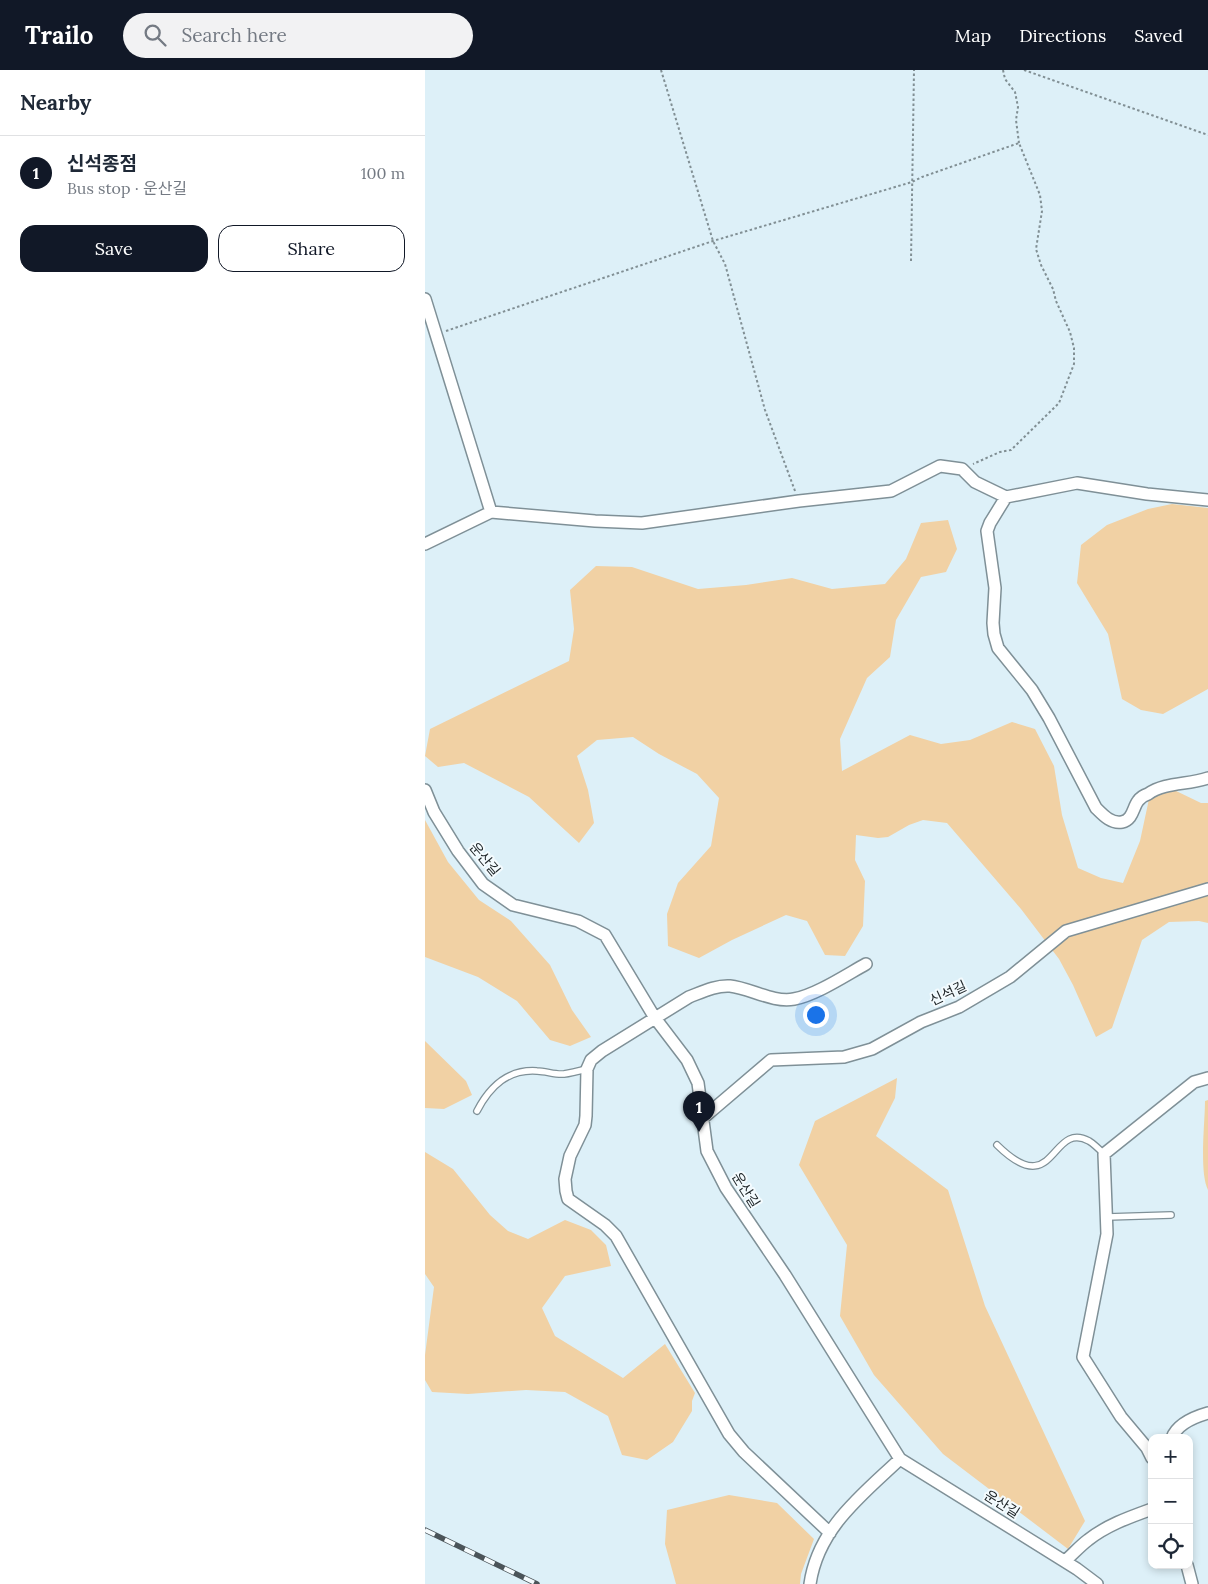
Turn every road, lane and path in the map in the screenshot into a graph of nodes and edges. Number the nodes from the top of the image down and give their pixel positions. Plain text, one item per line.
1 (661, 70) edge
2 (914, 70) edge
3 (1003, 70) edge
4 (1024, 70) edge
5 (1208, 135) edge
6 (1019, 143) junction
7 (912, 182) junction
8 (713, 241) junction
9 (911, 261) dead end
10 (425, 299) edge
11 (437, 334) junction
12 (962, 469) junction
13 (1006, 497) junction
14 (1208, 500) edge
15 (799, 501) junction
16 (491, 512) junction
17 (425, 544) edge
18 (1208, 778) edge
19 (425, 790) edge
20 (1208, 889) edge
21 (866, 964) dead end
22 (655, 1018) junction
23 (587, 1069) junction
24 (1208, 1078) edge
25 (477, 1111) dead end
26 (703, 1118) junction
27 (997, 1144) dead end
28 (1104, 1154) junction
29 (1107, 1216) junction
30 (1171, 1216) dead end
31 (1208, 1413) edge
32 (1173, 1434) edge
33 (1148, 1450) edge
34 (900, 1459) junction
35 (1148, 1510) edge
36 (829, 1533) junction
37 (1065, 1561) junction
38 (1188, 1569) edge
39 (810, 1584) edge
40 (1097, 1584) edge
41 (1192, 1584) edge

1 - 8 path
2 - 7 path
3 - 6 path
4 - 5 path
6 - 7 path
6 - 12 path
7 - 8 path
7 - 9 path
8 - 11 path
8 - 15 path
10 - 11 street
11 - 16 street
12 - 13 street
12 - 15 street
13 - 14 street
13 - 18 street
15 - 16 street
16 - 17 street
19 - 22 street, 운산길
20 - 26 street, 신석길
21 - 22 street
22 - 23 street
22 - 26 street, 운산길
23 - 25 lane
23 - 36 street
24 - 28 street
26 - 34 street, 운산길
27 - 28 lane
28 - 29 street
29 - 30 lane
29 - 33 street
31 - 32 street
34 - 36 street
34 - 37 street, 운산길
35 - 37 street
36 - 39 street
37 - 40 street, 운산길
38 - 41 street

